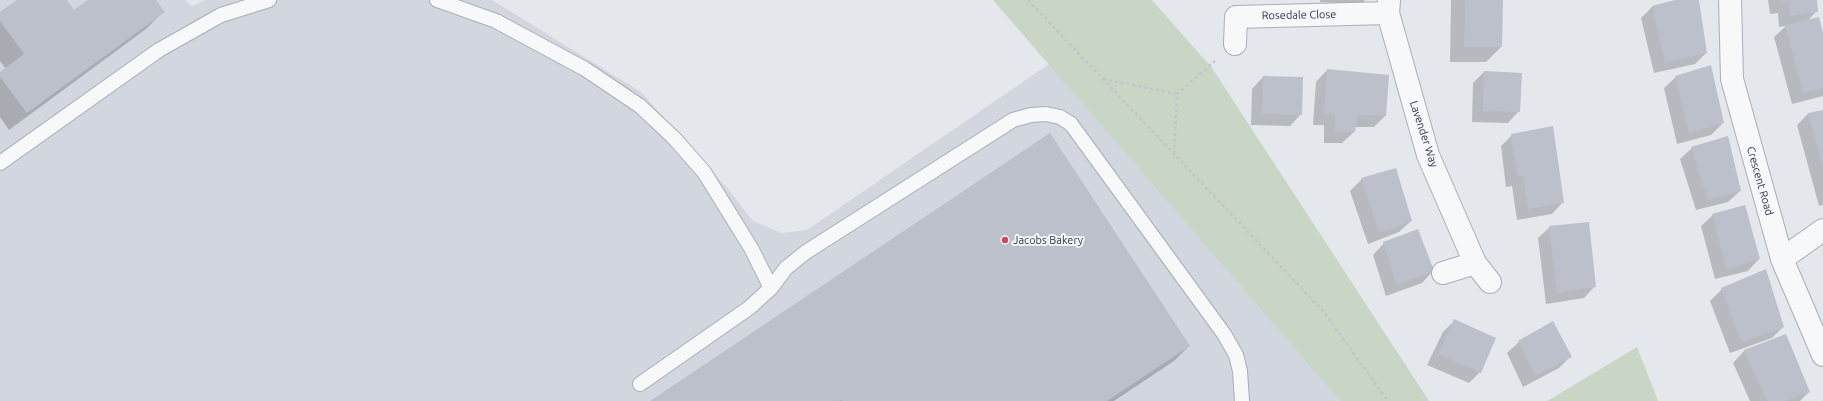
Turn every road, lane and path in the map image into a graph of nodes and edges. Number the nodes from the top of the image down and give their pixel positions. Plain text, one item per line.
1 (269, 0) edge
2 (437, 0) edge
3 (1028, 0) edge
4 (1730, 0) edge
5 (1389, 7) edge
6 (1236, 44) joint
7 (1102, 78) junction
8 (1176, 94) junction
9 (1174, 154) junction
10 (0, 163) edge
11 (1823, 230) edge
12 (1782, 259) junction
13 (1475, 263) junction
14 (1443, 274) dead end
15 (1490, 282) dead end
16 (771, 288) junction
17 (1823, 355) edge
18 (640, 384) dead end
19 (1242, 401) edge
20 (1388, 401) edge

1 - 10 lane
2 - 16 lane
3 - 7 path
4 - 12 street, Crescent Road
5 - 6 street, Rosedale Close
5 - 13 street, Lavender Way
6 - 8 path
7 - 8 path
7 - 9 path
8 - 9 path
9 - 20 path
11 - 12 street
12 - 17 street, Crescent Road
13 - 14 street
13 - 15 street, Lavender Way
16 - 18 lane
16 - 19 lane

